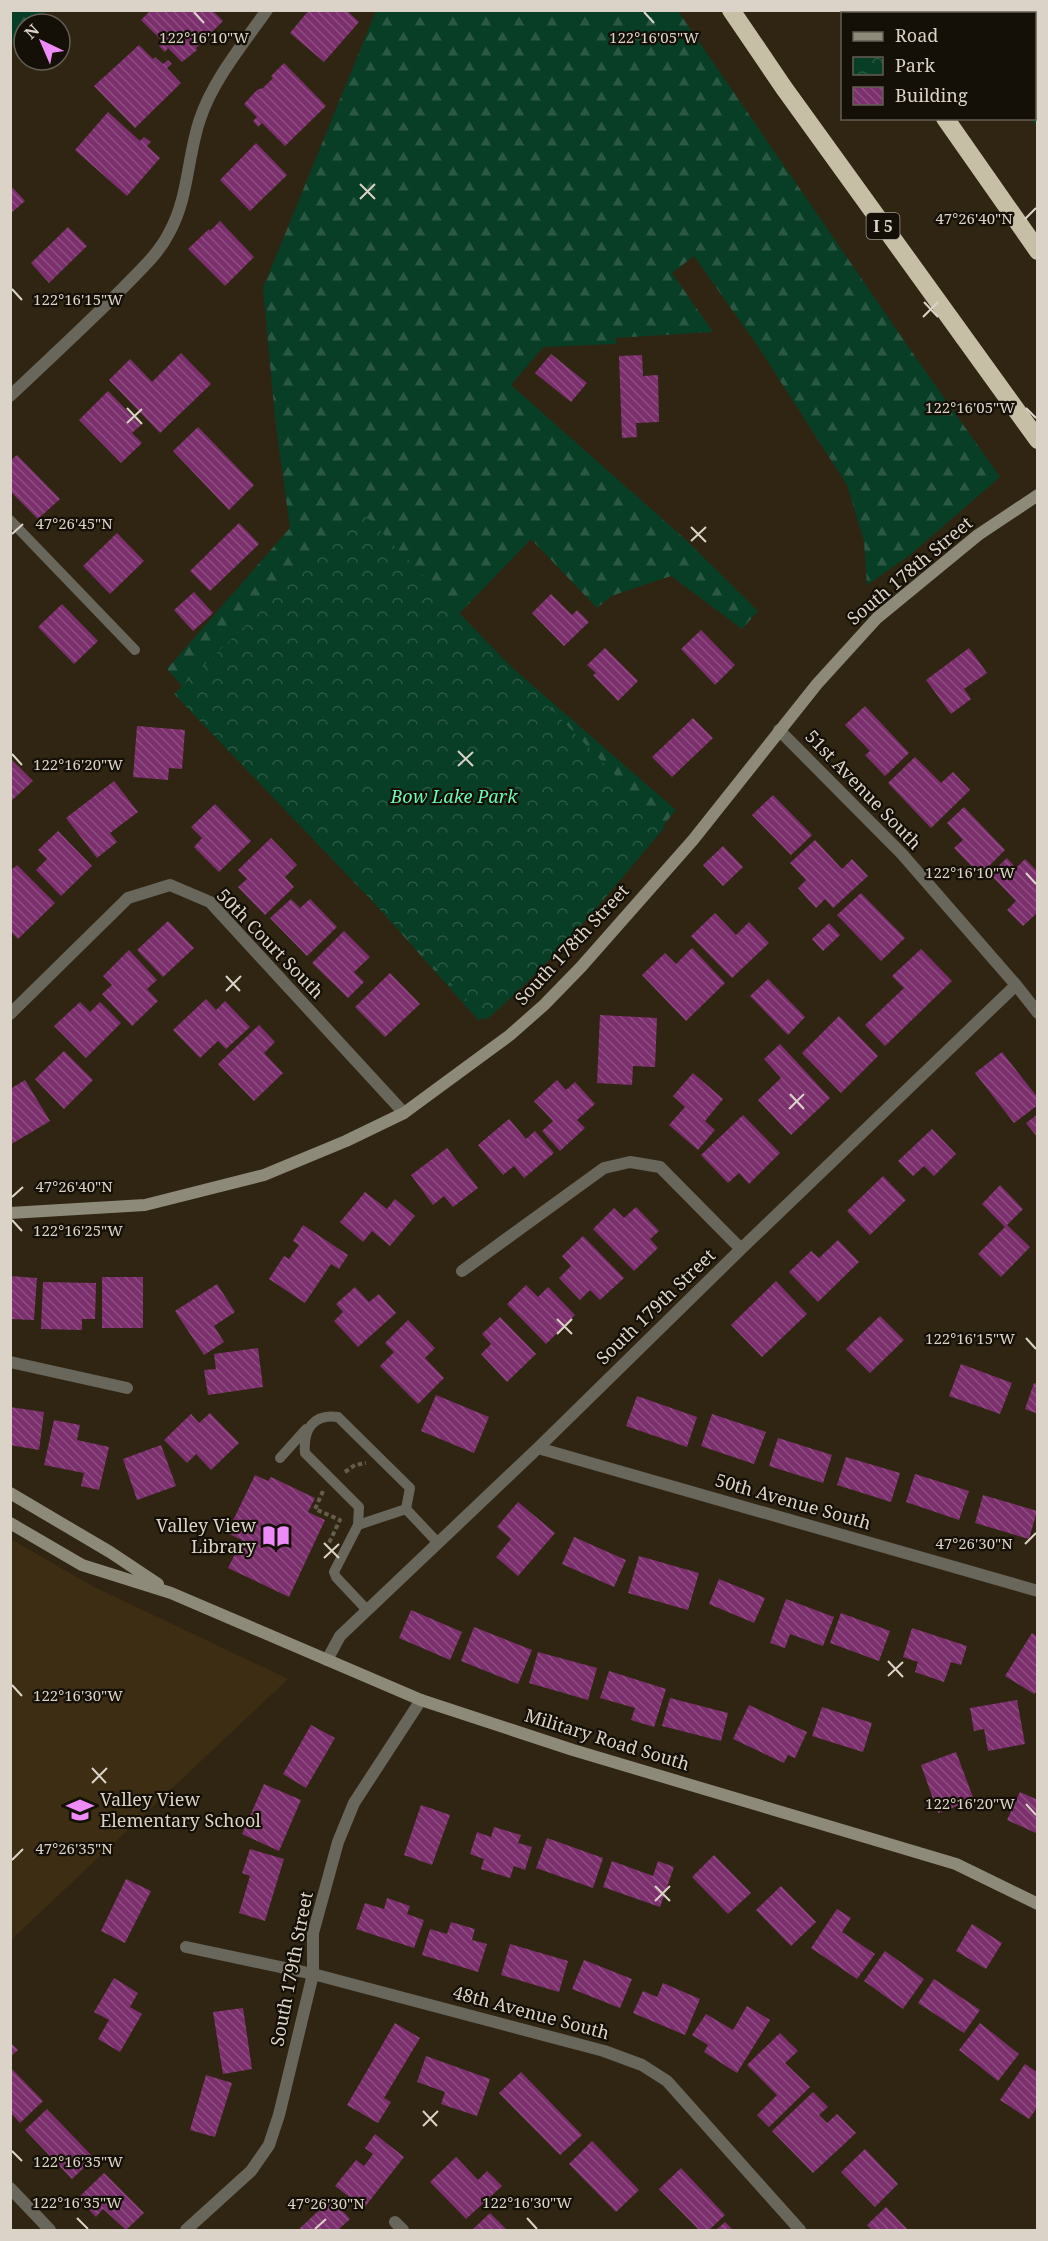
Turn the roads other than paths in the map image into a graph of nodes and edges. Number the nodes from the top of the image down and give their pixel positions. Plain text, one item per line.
1 (267, 10) edge
2 (731, 10) edge
3 (946, 120) edge
4 (1038, 251) edge
5 (10, 396) edge
6 (1038, 440) edge
7 (1038, 495) edge
8 (10, 520) edge
9 (135, 650) dead end
10 (779, 730) junction
11 (1016, 985) junction
12 (1038, 1013) edge
13 (10, 1014) edge
14 (404, 1113) junction
15 (10, 1213) edge
16 (741, 1249) junction
17 (462, 1271) dead end
18 (10, 1362) edge
19 (127, 1388) dead end
20 (308, 1426) junction
21 (538, 1448) junction
22 (280, 1458) dead end
23 (10, 1493) edge
24 (406, 1509) junction
25 (10, 1522) edge
26 (358, 1525) junction
27 (438, 1543) junction
28 (1038, 1591) edge
29 (171, 1593) junction
30 (367, 1610) junction
31 (327, 1660) junction
32 (421, 1700) junction
33 (1038, 1904) edge
34 (186, 1947) dead end
35 (313, 1974) junction
36 (10, 2188) edge
37 (50, 2230) edge
38 (186, 2230) edge
39 (800, 2230) edge

1 - 5 street
2 - 6 highway, I 5
3 - 4 highway
7 - 10 street, South 178th Street
8 - 9 lane
10 - 11 street, 51st Avenue South
10 - 14 street, South 178th Street
11 - 12 street, 51st Avenue South
11 - 16 street, South 179th Street
13 - 14 street, 50th Court South
14 - 15 street, South 178th Street
16 - 17 street
16 - 21 street, South 179th Street
18 - 19 street
20 - 22 lane
20 - 24 lane
20 - 26 lane
21 - 27 street, South 179th Street
21 - 28 street, 50th Avenue South
23 - 29 street, Military Road South
24 - 26 lane
24 - 27 lane
25 - 29 street, Military Road South
26 - 30 lane
27 - 30 street, South 179th Street
29 - 31 street, Military Road South
30 - 31 street, South 179th Street
31 - 32 street, Military Road South
32 - 33 street, Military Road South
32 - 35 street, South 179th Street
34 - 35 street, 48th Avenue South
35 - 38 street, South 179th Street
35 - 39 street, 48th Avenue South
36 - 37 street

